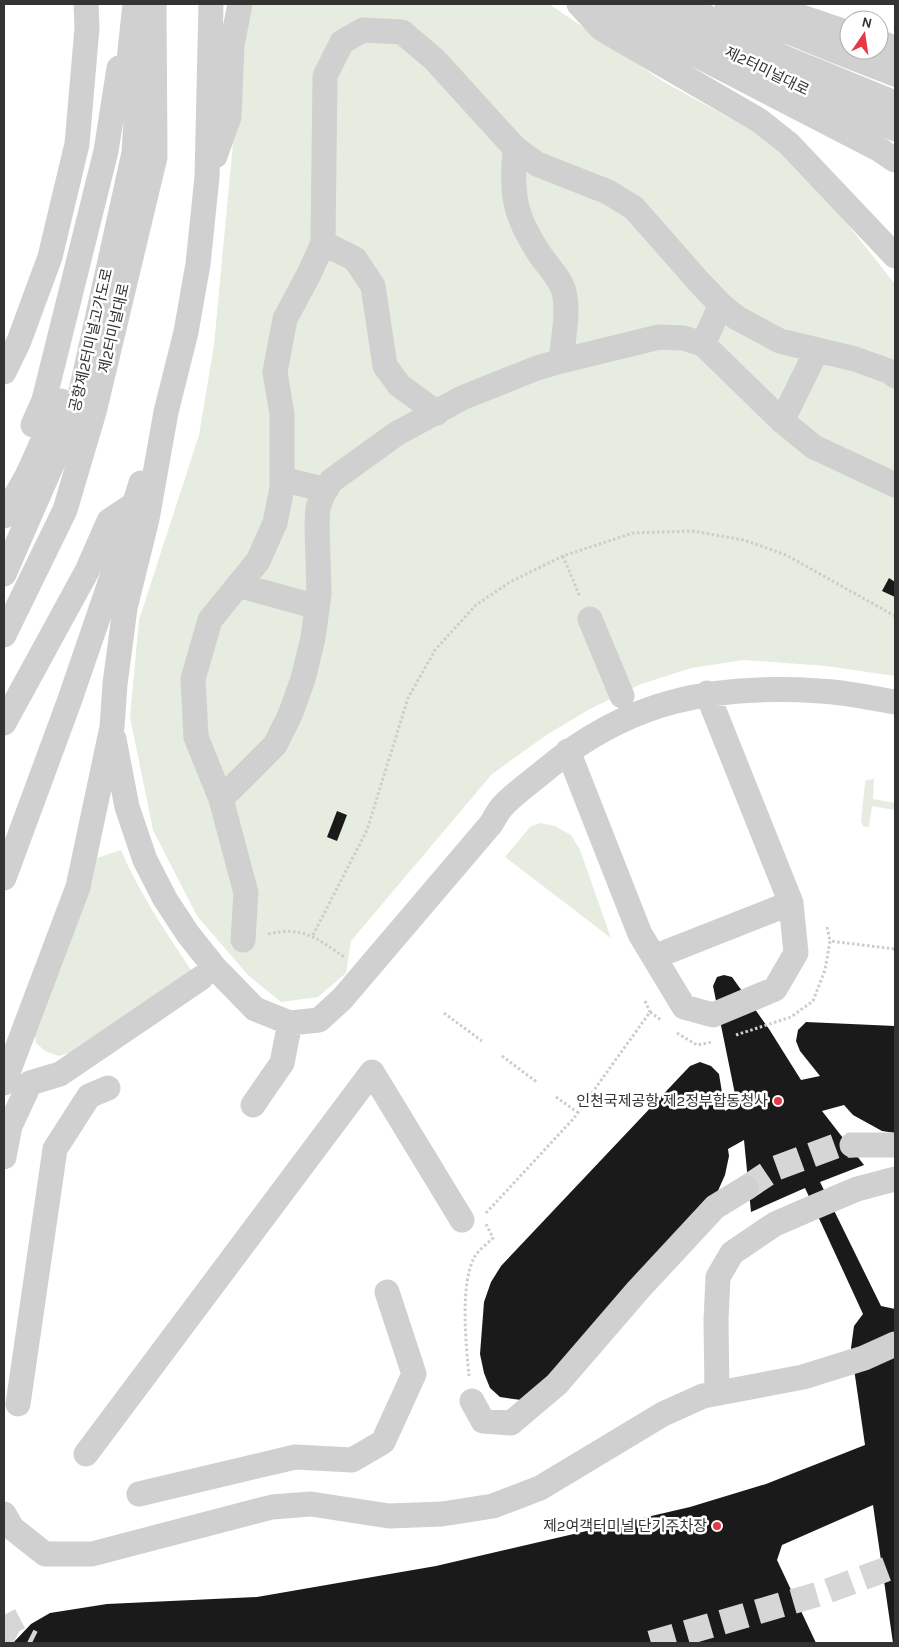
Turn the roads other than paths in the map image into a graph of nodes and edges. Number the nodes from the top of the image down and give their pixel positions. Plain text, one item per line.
1 (86, 4) edge
2 (129, 4) edge
3 (135, 4) edge
4 (143, 4) edge
5 (154, 4) edge
6 (210, 4) edge
7 (240, 4) edge
8 (579, 4) edge
9 (606, 4) edge
10 (643, 4) edge
11 (682, 4) edge
12 (727, 4) edge
13 (763, 4) edge
14 (839, 30) edge
15 (895, 74) edge
16 (895, 103) edge
17 (895, 129) edge
18 (514, 148) junction
19 (895, 160) edge
20 (207, 177) junction
21 (323, 243) junction
22 (895, 256) edge
23 (721, 305) junction
24 (704, 344) junction
25 (817, 350) junction
26 (561, 361) junction
27 (4, 372) edge
28 (895, 376) edge
29 (166, 412) junction
30 (437, 413) junction
31 (782, 421) junction
32 (282, 479) junction
33 (895, 486) edge
34 (4, 490) edge
35 (326, 490) junction
36 (133, 505) junction
37 (4, 516) edge
38 (4, 574) edge
39 (238, 585) junction
40 (317, 607) junction
41 (590, 620) road end
42 (4, 636) edge
43 (707, 693) junction
44 (622, 696) dead end
45 (895, 702) edge
46 (4, 723) edge
47 (112, 727) junction
48 (568, 751) junction
49 (221, 799) junction
50 (4, 878) edge
51 (791, 903) junction
52 (243, 940) road end
53 (654, 957) junction
54 (201, 978) dead end
55 (290, 1023) junction
56 (4, 1083) edge
57 (108, 1088) dead end
58 (254, 1105) dead end
59 (852, 1145) tunnel mouth
60 (895, 1145) edge
61 (4, 1158) edge
62 (895, 1179) edge
63 (746, 1188) tunnel mouth
64 (462, 1220) dead end
65 (387, 1292) dead end
66 (895, 1344) edge
67 (717, 1393) junction
68 (472, 1401) road end
69 (18, 1404) dead end
70 (86, 1454) dead end
71 (139, 1494) dead end
72 (4, 1514) edge

1 - 27 street
2 - 34 street, 공항제2터미널고가도로
3 - 37 street
4 - 38 street, 공항제2터미널고가도로
5 - 42 street, 제2터미널대로
6 - 20 street
7 - 20 street
8 - 22 street
9 - 19 street
10 - 17 street, 제2터미널대로
11 - 16 street
12 - 15 street
13 - 14 street
18 - 21 street
18 - 23 street
18 - 26 street
20 - 29 street
21 - 30 street
21 - 32 street
23 - 24 street
23 - 25 street
24 - 26 street
24 - 31 street
25 - 28 street
25 - 31 street
26 - 30 street
29 - 36 street
29 - 47 street
30 - 35 street
31 - 33 street
32 - 35 street
32 - 39 street
35 - 40 street
36 - 46 street
36 - 50 street
39 - 40 street
39 - 49 street
40 - 49 street
41 - 44 street
43 - 45 street
43 - 48 street
43 - 51 street
47 - 55 street
47 - 56 street
48 - 53 street
48 - 55 street
49 - 52 street
51 - 53 street
51 - 53 street
54 - 61 street
55 - 58 street
57 - 69 street
59 - 60 street
62 - 67 street
63 - 68 street
64 - 70 street
65 - 71 street
66 - 67 street
67 - 72 street

